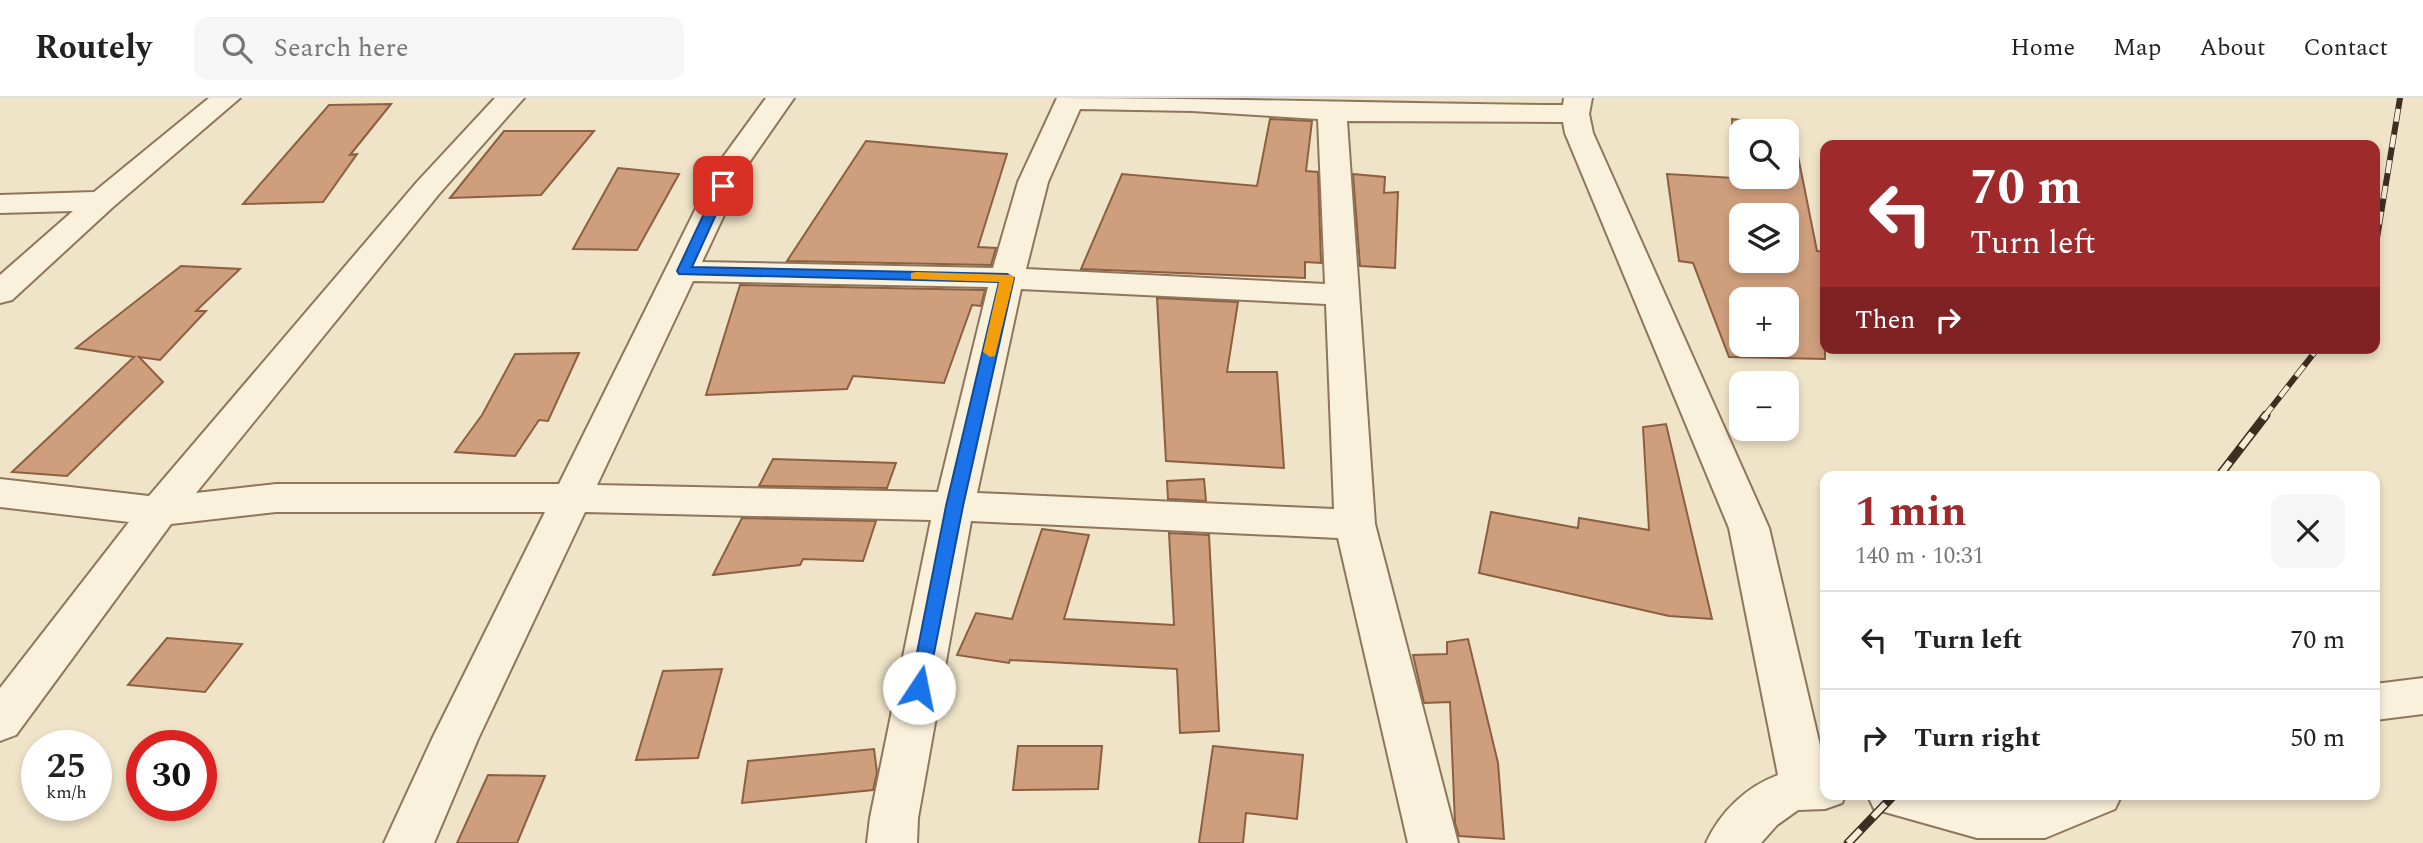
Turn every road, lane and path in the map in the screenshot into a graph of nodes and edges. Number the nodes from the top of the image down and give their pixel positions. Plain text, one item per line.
1 (226, 98) edge
2 (510, 98) edge
3 (780, 98) edge
4 (1071, 100) edge
5 (1576, 106) edge
6 (1332, 112) junction
7 (102, 201) junction
8 (0, 204) edge
9 (684, 271) junction
10 (1007, 278) junction
11 (0, 293) edge
12 (1343, 295) junction
13 (0, 493) edge
14 (573, 498) junction
15 (954, 506) junction
16 (159, 511) junction
17 (1355, 524) junction
18 (2423, 696) edge
19 (2380, 701) edge
20 (0, 722) edge
21 (1815, 786) edge
22 (1905, 800) edge
23 (2084, 800) edge
24 (1973, 830) edge
25 (409, 843) edge
26 (892, 843) edge
27 (1433, 843) edge
28 (1731, 843) edge

1 - 7 street
2 - 16 street
3 - 9 street
4 - 6 street
4 - 10 street
5 - 6 street
5 - 21 street
6 - 12 street
7 - 8 street
7 - 11 street
9 - 10 street
9 - 14 street
10 - 12 street
10 - 15 street
12 - 17 street
13 - 16 street
14 - 15 street
14 - 16 street
14 - 25 street
15 - 17 street
15 - 26 street
16 - 20 street
17 - 27 street
18 - 19 street
21 - 28 street
22 - 24 street
23 - 24 street

